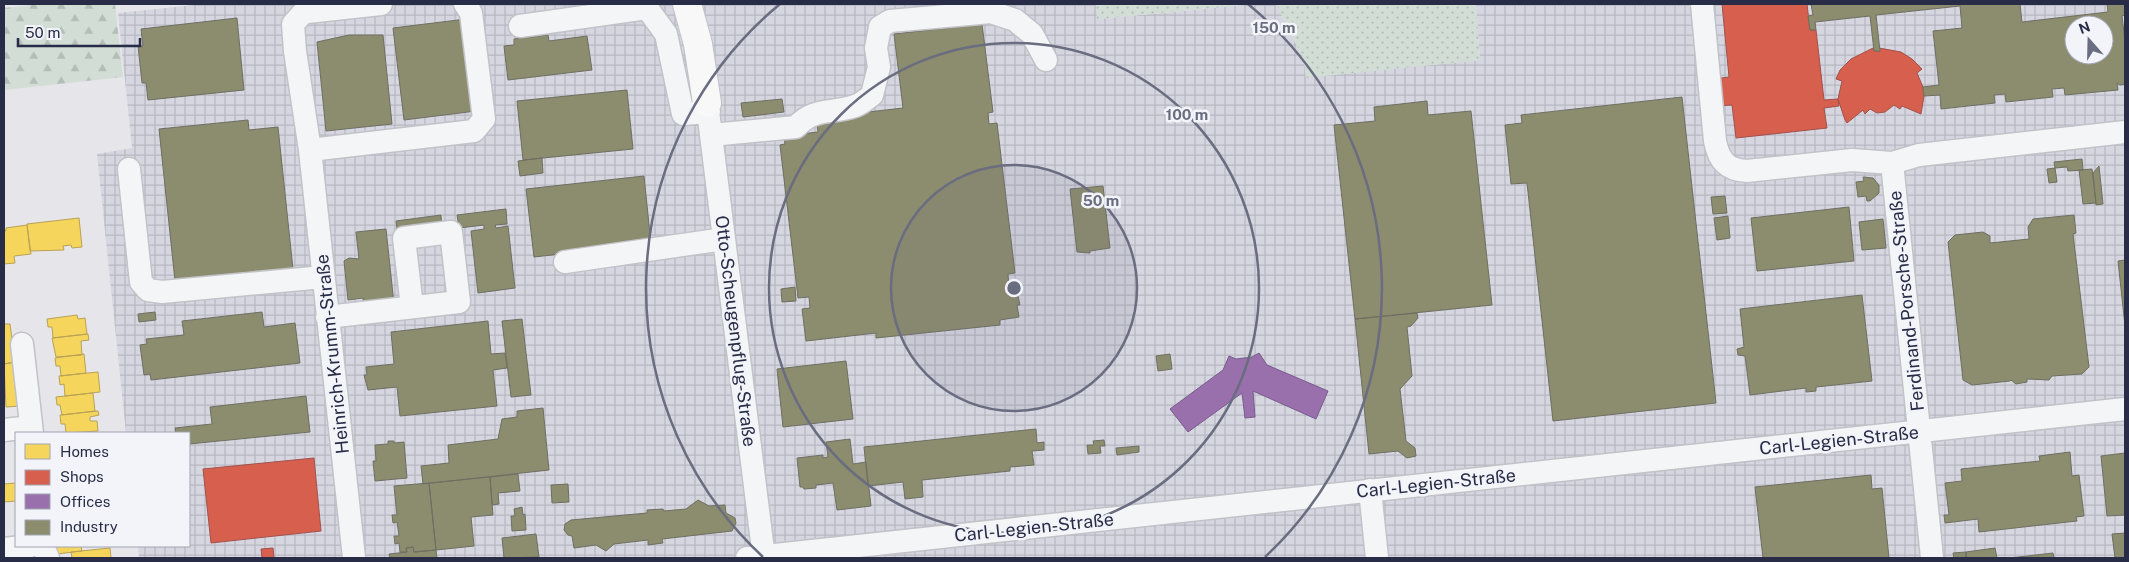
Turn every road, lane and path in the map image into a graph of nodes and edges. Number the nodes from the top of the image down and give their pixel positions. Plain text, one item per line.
1 (381, 4) edge
2 (465, 4) edge
3 (686, 4) edge
4 (1702, 4) edge
5 (520, 26) dead end
6 (1046, 60) dead end
7 (708, 107) junction
8 (2125, 132) edge
9 (712, 135) junction
10 (310, 150) junction
11 (1892, 163) junction
12 (130, 169) dead end
13 (724, 239) junction
14 (565, 262) dead end
15 (323, 277) junction
16 (412, 307) dead end
17 (328, 317) junction
18 (22, 344) dead end
19 (2125, 409) edge
20 (4, 430) edge
21 (32, 430) edge
22 (1919, 431) junction
23 (1370, 490) junction
24 (21, 547) edge
25 (4, 549) edge
26 (354, 558) edge
27 (758, 558) edge
28 (1377, 558) edge
29 (1932, 558) edge

1 - 10 street, Heinrich-Krumm-Straße
2 - 10 street
3 - 7 main road
4 - 11 street
5 - 7 street
6 - 9 street
7 - 9 street, Otto-Scheugenpflug-Straße
8 - 11 street
9 - 13 street, Otto-Scheugenpflug-Straße
10 - 15 street, Heinrich-Krumm-Straße
11 - 22 street, Ferdinand-Porsche-Straße
12 - 15 street
13 - 14 street
13 - 27 street, Otto-Scheugenpflug-Straße
15 - 17 street, Heinrich-Krumm-Straße
16 - 17 street
17 - 26 street, Heinrich-Krumm-Straße
18 - 21 street
19 - 22 street, Carl-Legien-Straße
20 - 21 street
22 - 23 street, Carl-Legien-Straße
22 - 29 street, Ferdinand-Porsche-Straße
23 - 27 street, Carl-Legien-Straße
23 - 28 street
24 - 25 street

